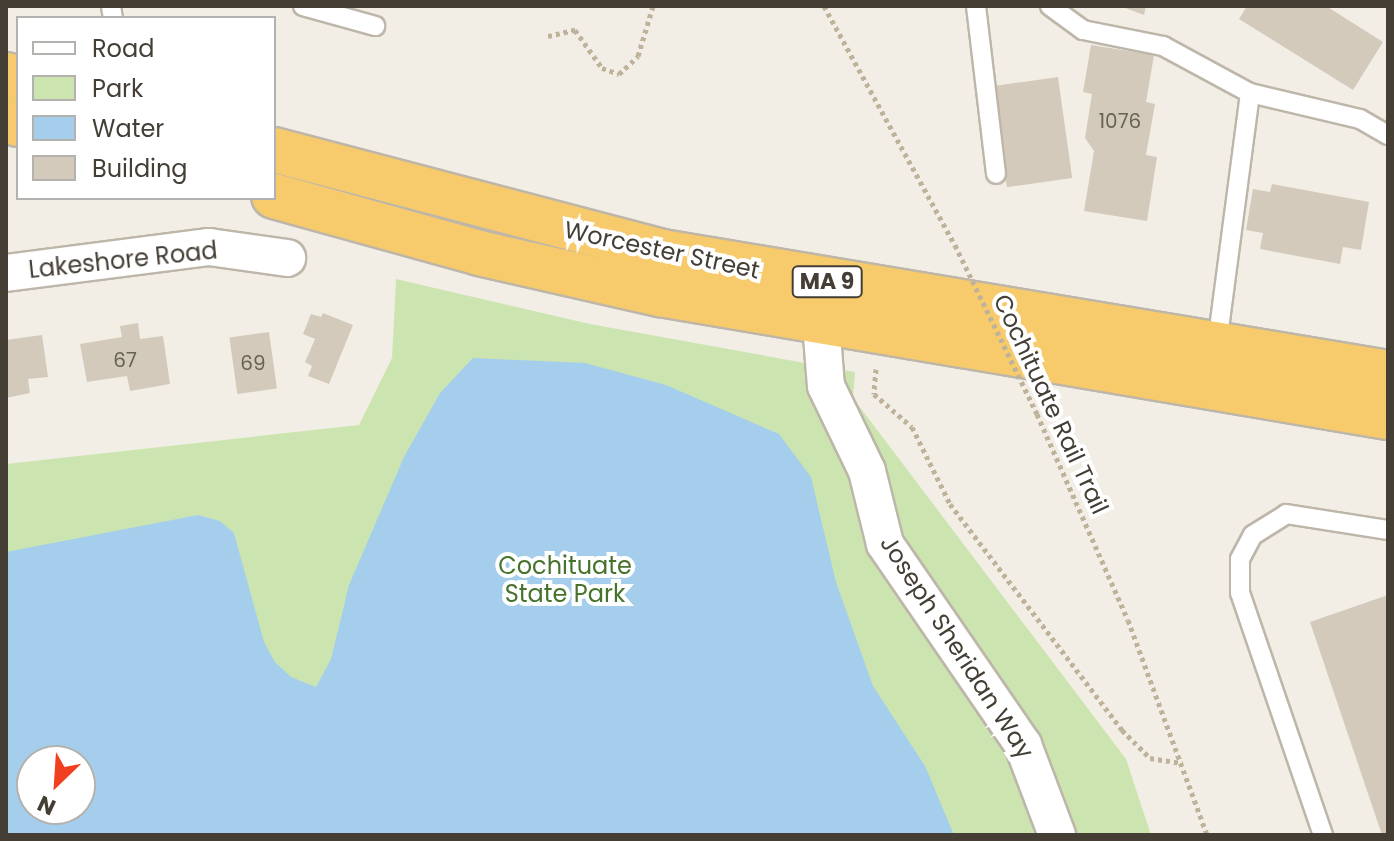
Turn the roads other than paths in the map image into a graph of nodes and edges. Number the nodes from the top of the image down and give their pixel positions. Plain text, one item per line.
1 (303, 6) edge
2 (976, 6) edge
3 (1050, 6) edge
4 (375, 26) dead end
5 (1250, 93) junction
6 (1388, 135) edge
7 (276, 151) edge
8 (996, 174) dead end
9 (276, 197) edge
10 (287, 258) dead end
11 (6, 273) edge
12 (821, 323) junction
13 (1217, 345) junction
14 (1388, 373) edge
15 (1388, 417) edge
16 (1388, 530) edge
17 (1057, 835) edge
18 (1323, 835) edge

1 - 4 lane
2 - 8 lane
3 - 5 lane
5 - 6 lane
5 - 13 lane
7 - 13 highway, Worcester Street / MA 9
9 - 12 highway, Worcester Street / MA 9
10 - 11 street, Lakeshore Road
12 - 15 highway, Worcester Street / MA 9
12 - 17 street, Joseph Sheridan Way
13 - 14 highway, Worcester Street / MA 9
16 - 18 lane

